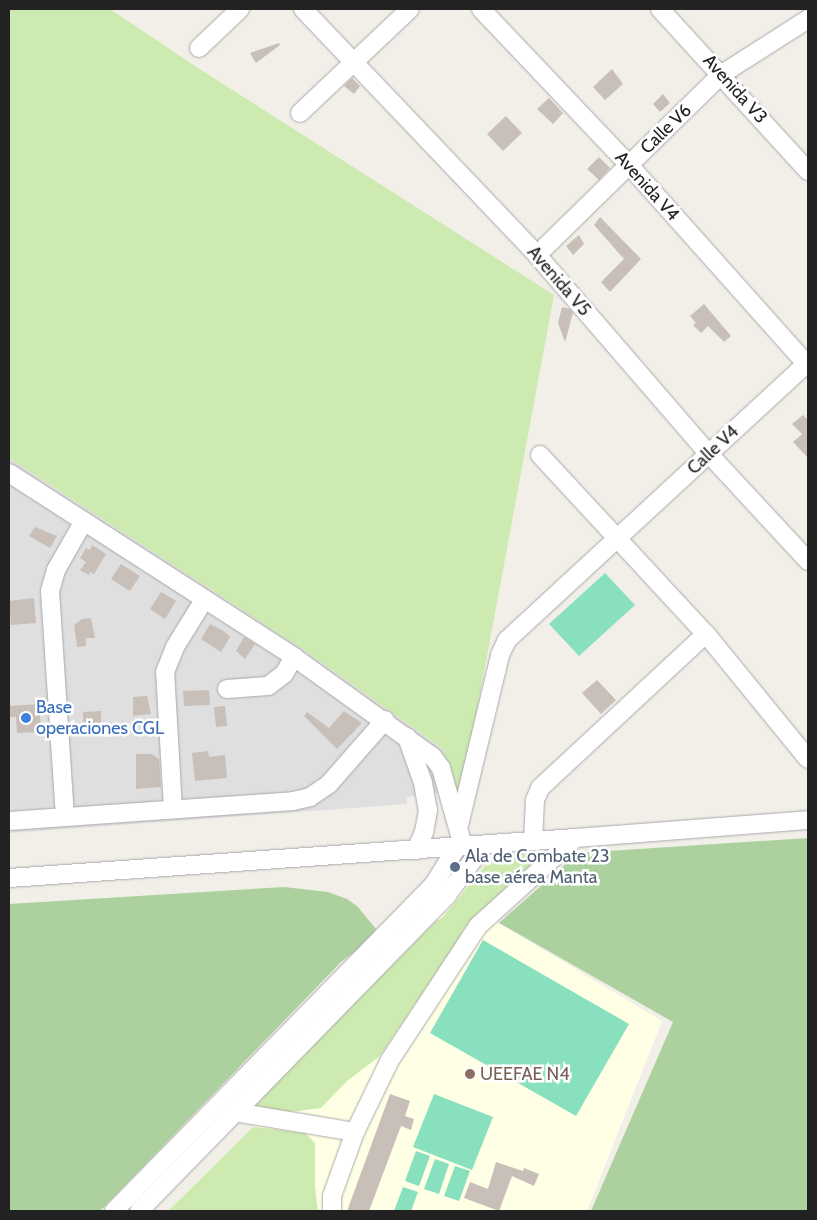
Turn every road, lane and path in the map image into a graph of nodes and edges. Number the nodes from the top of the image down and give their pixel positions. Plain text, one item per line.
1 (240, 9) edge
2 (303, 9) edge
3 (410, 9) edge
4 (481, 9) edge
5 (660, 9) edge
6 (808, 19) edge
7 (199, 48) dead end
8 (353, 62) junction
9 (722, 74) junction
10 (300, 113) dead end
11 (629, 165) junction
12 (808, 171) edge
13 (537, 255) junction
14 (807, 364) edge
15 (709, 454) junction
16 (540, 455) dead end
17 (9, 473) edge
18 (84, 521) junction
19 (618, 538) junction
20 (806, 554) edge
21 (204, 600) junction
22 (706, 634) junction
23 (294, 657) junction
24 (227, 689) dead end
25 (385, 720) junction
26 (407, 737) junction
27 (808, 759) edge
28 (173, 809) junction
29 (65, 817) junction
30 (808, 820) edge
31 (9, 821) edge
32 (459, 825) junction
33 (575, 838) junction
34 (533, 841) junction
35 (484, 845) junction
36 (460, 846) junction
37 (416, 850) junction
38 (9, 878) edge
39 (235, 1112) junction
40 (355, 1132) junction
41 (114, 1211) edge
42 (138, 1211) edge
43 (332, 1211) edge

1 - 7 street
2 - 8 street, Avenida V5
3 - 8 street
4 - 11 street, Avenida V4
5 - 9 street, Avenida V3
6 - 9 street, Calle V6
8 - 10 street
8 - 13 street, Avenida V5
9 - 11 street, Calle V6
9 - 12 street, Avenida V3
11 - 13 street, Calle V6
11 - 14 street, Avenida V4
13 - 15 street, Avenida V5
14 - 15 street, Calle V4
15 - 19 street, Calle V4
15 - 20 street, Avenida V5
16 - 19 street
17 - 18 street
18 - 21 street
18 - 29 street
19 - 22 street
19 - 32 street, Calle V4
21 - 23 street
21 - 28 street
22 - 27 street
22 - 34 street
23 - 24 street
23 - 25 street
25 - 26 street
25 - 28 street
26 - 32 street
26 - 37 street
28 - 29 street
29 - 31 street
30 - 33 street
32 - 36 street
33 - 34 street
33 - 40 street
34 - 35 street
35 - 36 street
35 - 39 street
36 - 37 street
36 - 41 street
37 - 38 street
39 - 40 street
39 - 42 street
40 - 43 street

